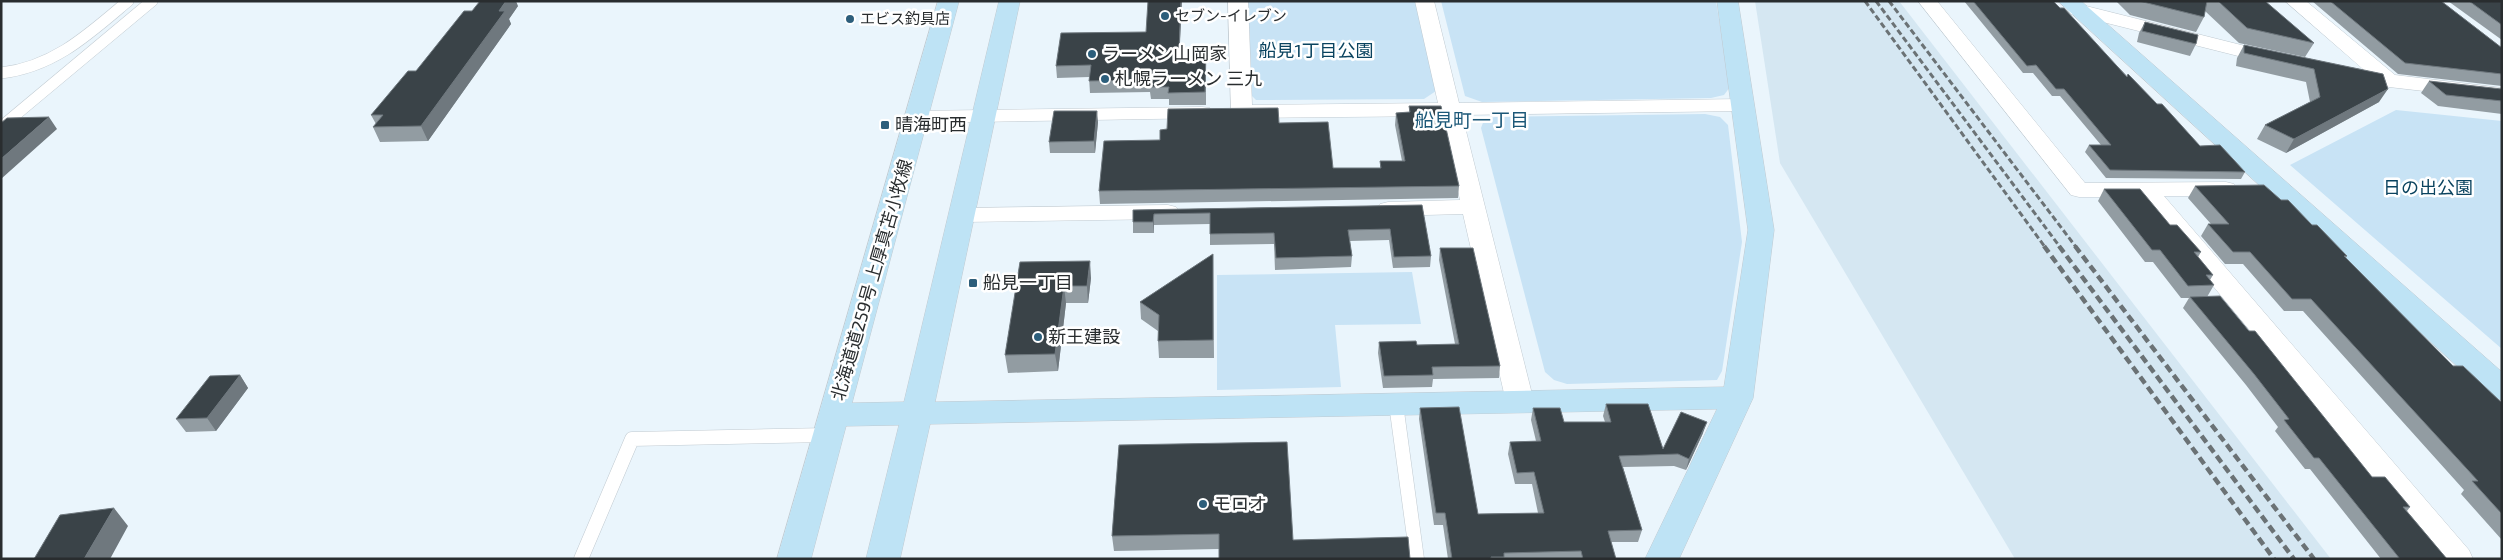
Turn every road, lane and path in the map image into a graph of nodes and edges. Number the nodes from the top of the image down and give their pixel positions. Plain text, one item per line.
1 (128, 1) edge
2 (152, 1) edge
3 (949, 1) edge
4 (1010, 1) edge
5 (1238, 1) edge
6 (1424, 1) edge
7 (1727, 1) edge
8 (1927, 1) edge
9 (2294, 1) edge
10 (2073, 6) edge
11 (2295, 63) edge
12 (2333, 70) edge
13 (1, 73) edge
14 (2389, 81) junction
15 (2502, 94) edge
16 (1742, 105) junction
17 (1450, 109) junction
18 (1242, 112) junction
19 (986, 116) junction
20 (917, 117) junction
21 (1, 127) edge
22 (2276, 188) junction
23 (2146, 190) junction
24 (1473, 207) junction
25 (1365, 209) edge
26 (1188, 212) edge
27 (963, 215) junction
28 (2502, 389) edge
29 (1738, 398) junction
30 (1520, 402) junction
31 (1396, 404) junction
32 (916, 414) junction
33 (831, 425) junction
34 (581, 559) edge
35 (794, 559) edge
36 (884, 559) edge
37 (1417, 559) edge
38 (1662, 559) edge
39 (2458, 559) edge

1 - 13 lane
2 - 21 lane
3 - 20 street, 北海道道259号 上厚真苫小牧線
4 - 19 street
5 - 18 street
6 - 17 street
7 - 16 street
8 - 23 street
9 - 14 street
10 - 11 street
10 - 22 street
12 - 14 street
14 - 15 street
16 - 17 street
16 - 29 street
17 - 18 street
17 - 24 street
18 - 19 street
19 - 20 street
19 - 27 street
20 - 33 street, 北海道道259号 上厚真苫小牧線
22 - 23 street
22 - 28 street
23 - 39 street
24 - 25 street
24 - 30 street
26 - 27 street
27 - 32 street
29 - 30 street
29 - 38 street
30 - 31 street
31 - 32 street
31 - 37 lane
32 - 33 street
32 - 36 street
33 - 34 lane
33 - 35 street, 北海道道259号 上厚真苫小牧線

